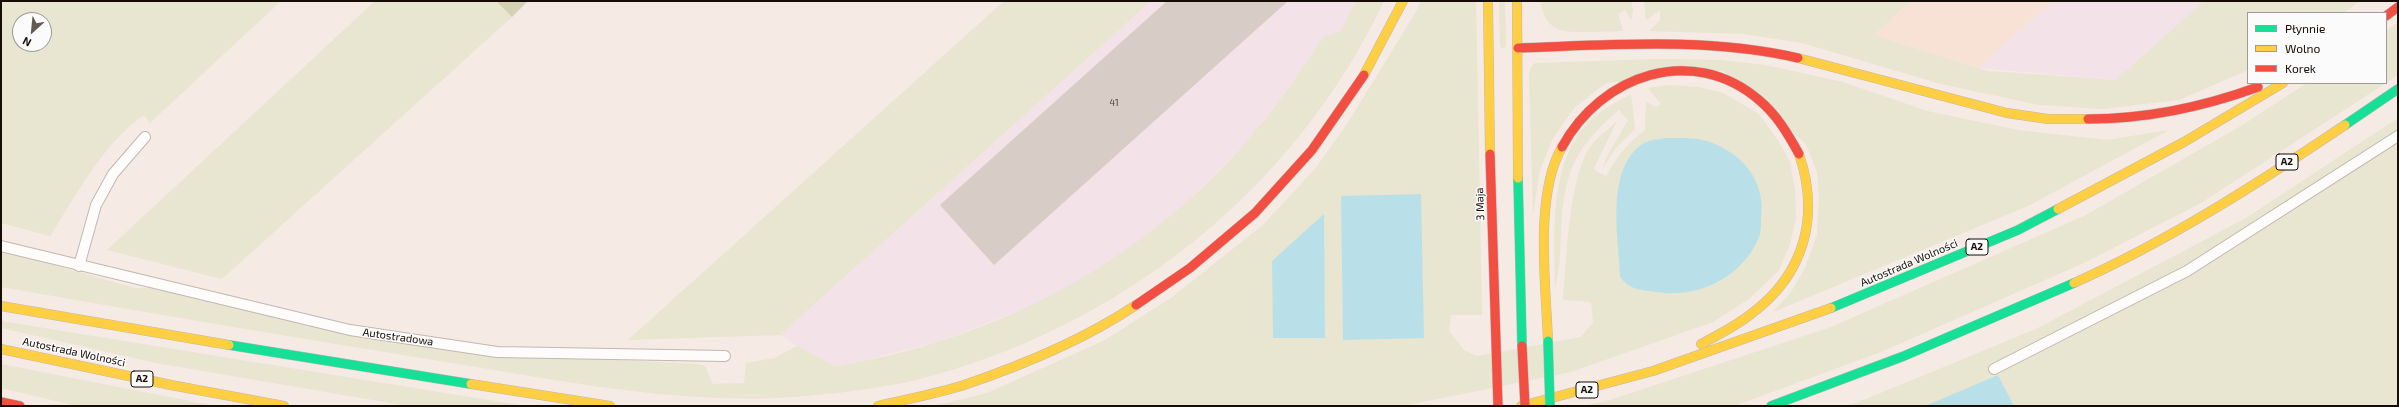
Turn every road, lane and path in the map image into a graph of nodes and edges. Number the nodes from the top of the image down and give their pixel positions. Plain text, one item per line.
1 (1403, 1) edge
2 (1488, 1) edge
3 (1517, 1) edge
4 (2398, 7) edge
5 (2387, 15) edge
6 (1518, 48) junction
7 (1506, 66) dead end
8 (1498, 77) dead end
9 (2266, 84) edge
10 (2280, 84) edge
11 (1488, 87) junction
12 (2398, 89) edge
13 (2398, 136) edge
14 (145, 137) dead end
15 (1, 246) edge
16 (79, 266) junction
17 (1, 306) edge
18 (1, 349) edge
19 (725, 356) dead end
20 (1994, 369) dead end
21 (1653, 371) junction
22 (1, 402) edge
23 (20, 406) edge
24 (284, 406) edge
25 (610, 406) edge
26 (878, 406) edge
27 (1498, 406) edge
28 (1521, 406) edge
29 (1525, 406) edge
30 (1550, 406) edge
31 (1771, 406) edge

1 - 26 main road
2 - 11 main road, 3 Maja
3 - 6 main road
4 - 5 main road
6 - 7 main road
6 - 9 main road
6 - 29 main road, bridge
8 - 11 main road
10 - 21 main road, Autostrada Wolności / A2
11 - 27 main road, 3 Maja
12 - 31 main road, A2
13 - 20 lane
14 - 16 lane
15 - 16 lane, Autostradowa
16 - 19 lane, Autostradowa
17 - 25 main road
18 - 24 main road, Autostrada Wolności / A2
21 - 28 main road, Autostrada Wolności / A2
21 - 30 main road, bridge
22 - 23 main road

